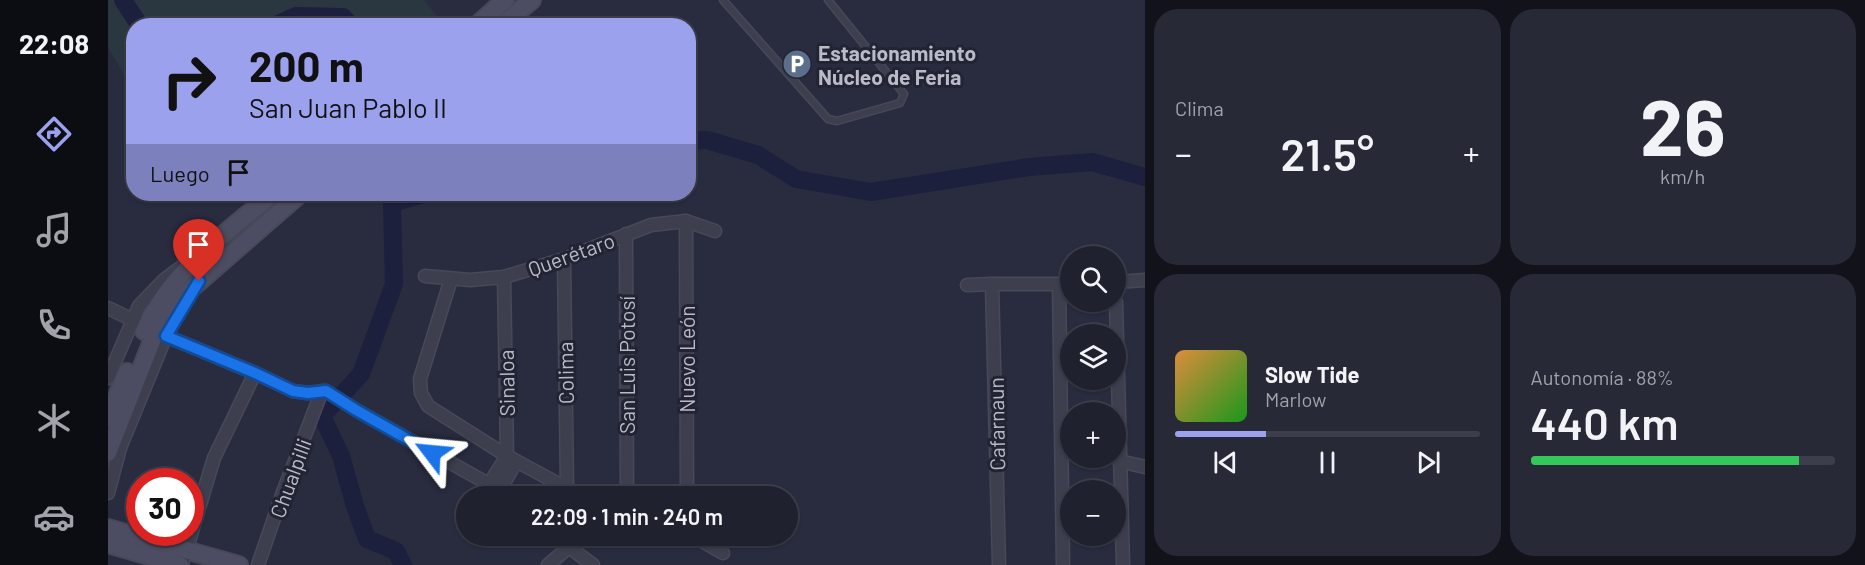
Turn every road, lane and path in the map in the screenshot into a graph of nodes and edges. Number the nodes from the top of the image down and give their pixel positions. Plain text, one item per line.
1 (505, 0) edge
2 (532, 0) edge
3 (723, 0) edge
4 (828, 0) edge
5 (485, 18) edge
6 (511, 18) edge
7 (265, 201) edge
8 (292, 201) edge
9 (686, 221) junction
10 (715, 231) dead end
11 (626, 234) junction
12 (204, 251) junction
13 (564, 259) junction
14 (425, 276) dead end
15 (504, 277) junction
16 (451, 279) junction
17 (1145, 280) edge
18 (1126, 281) edge
19 (992, 284) junction
20 (1060, 284) edge
21 (967, 285) dead end
22 (108, 308) edge
23 (1065, 312) edge
24 (1116, 312) edge
25 (150, 329) junction
26 (255, 373) junction
27 (108, 378) edge
28 (324, 391) junction
29 (1118, 402) edge
30 (108, 418) edge
31 (108, 453) edge
32 (512, 459) junction
33 (1126, 463) edge
34 (1145, 467) edge
35 (1119, 468) edge
36 (493, 486) edge
37 (502, 486) edge
38 (563, 486) edge
39 (567, 486) edge
40 (627, 486) edge
41 (687, 486) edge
42 (108, 493) edge
43 (108, 528) edge
44 (108, 544) edge
45 (564, 546) edge
46 (573, 546) edge
47 (711, 546) edge
48 (723, 553) dead end
49 (183, 560) edge
50 (239, 565) edge
51 (258, 565) edge
52 (548, 565) edge
53 (593, 565) edge
54 (999, 565) edge
55 (1063, 565) edge
56 (1123, 565) edge

1 - 5 main road
2 - 6 main road
3 - 4 lane
7 - 12 main road
8 - 25 main road
9 - 10 street, Querétaro
9 - 11 street, Querétaro
9 - 41 street, Nuevo León
11 - 13 street, Querétaro
11 - 40 street, San Luis Potosí
12 - 25 main road
12 - 25 street
13 - 15 street, Querétaro
13 - 39 street, Colima
14 - 16 street, Querétaro
15 - 16 street, Querétaro
15 - 32 street, Sinaloa
16 - 32 street
17 - 18 street
19 - 20 street
19 - 21 street
19 - 54 street, Cafarnaun
22 - 25 street
23 - 55 street
24 - 29 street
25 - 26 street
25 - 27 street
25 - 30 main road
25 - 31 main road
25 - 42 street
26 - 28 street
26 - 49 street
28 - 36 street
28 - 51 street, Chualpilli
32 - 37 street
32 - 38 street
33 - 34 street
35 - 56 street
43 - 49 main road
44 - 49 main road
45 - 52 street
46 - 53 street
47 - 48 street
49 - 50 main road

